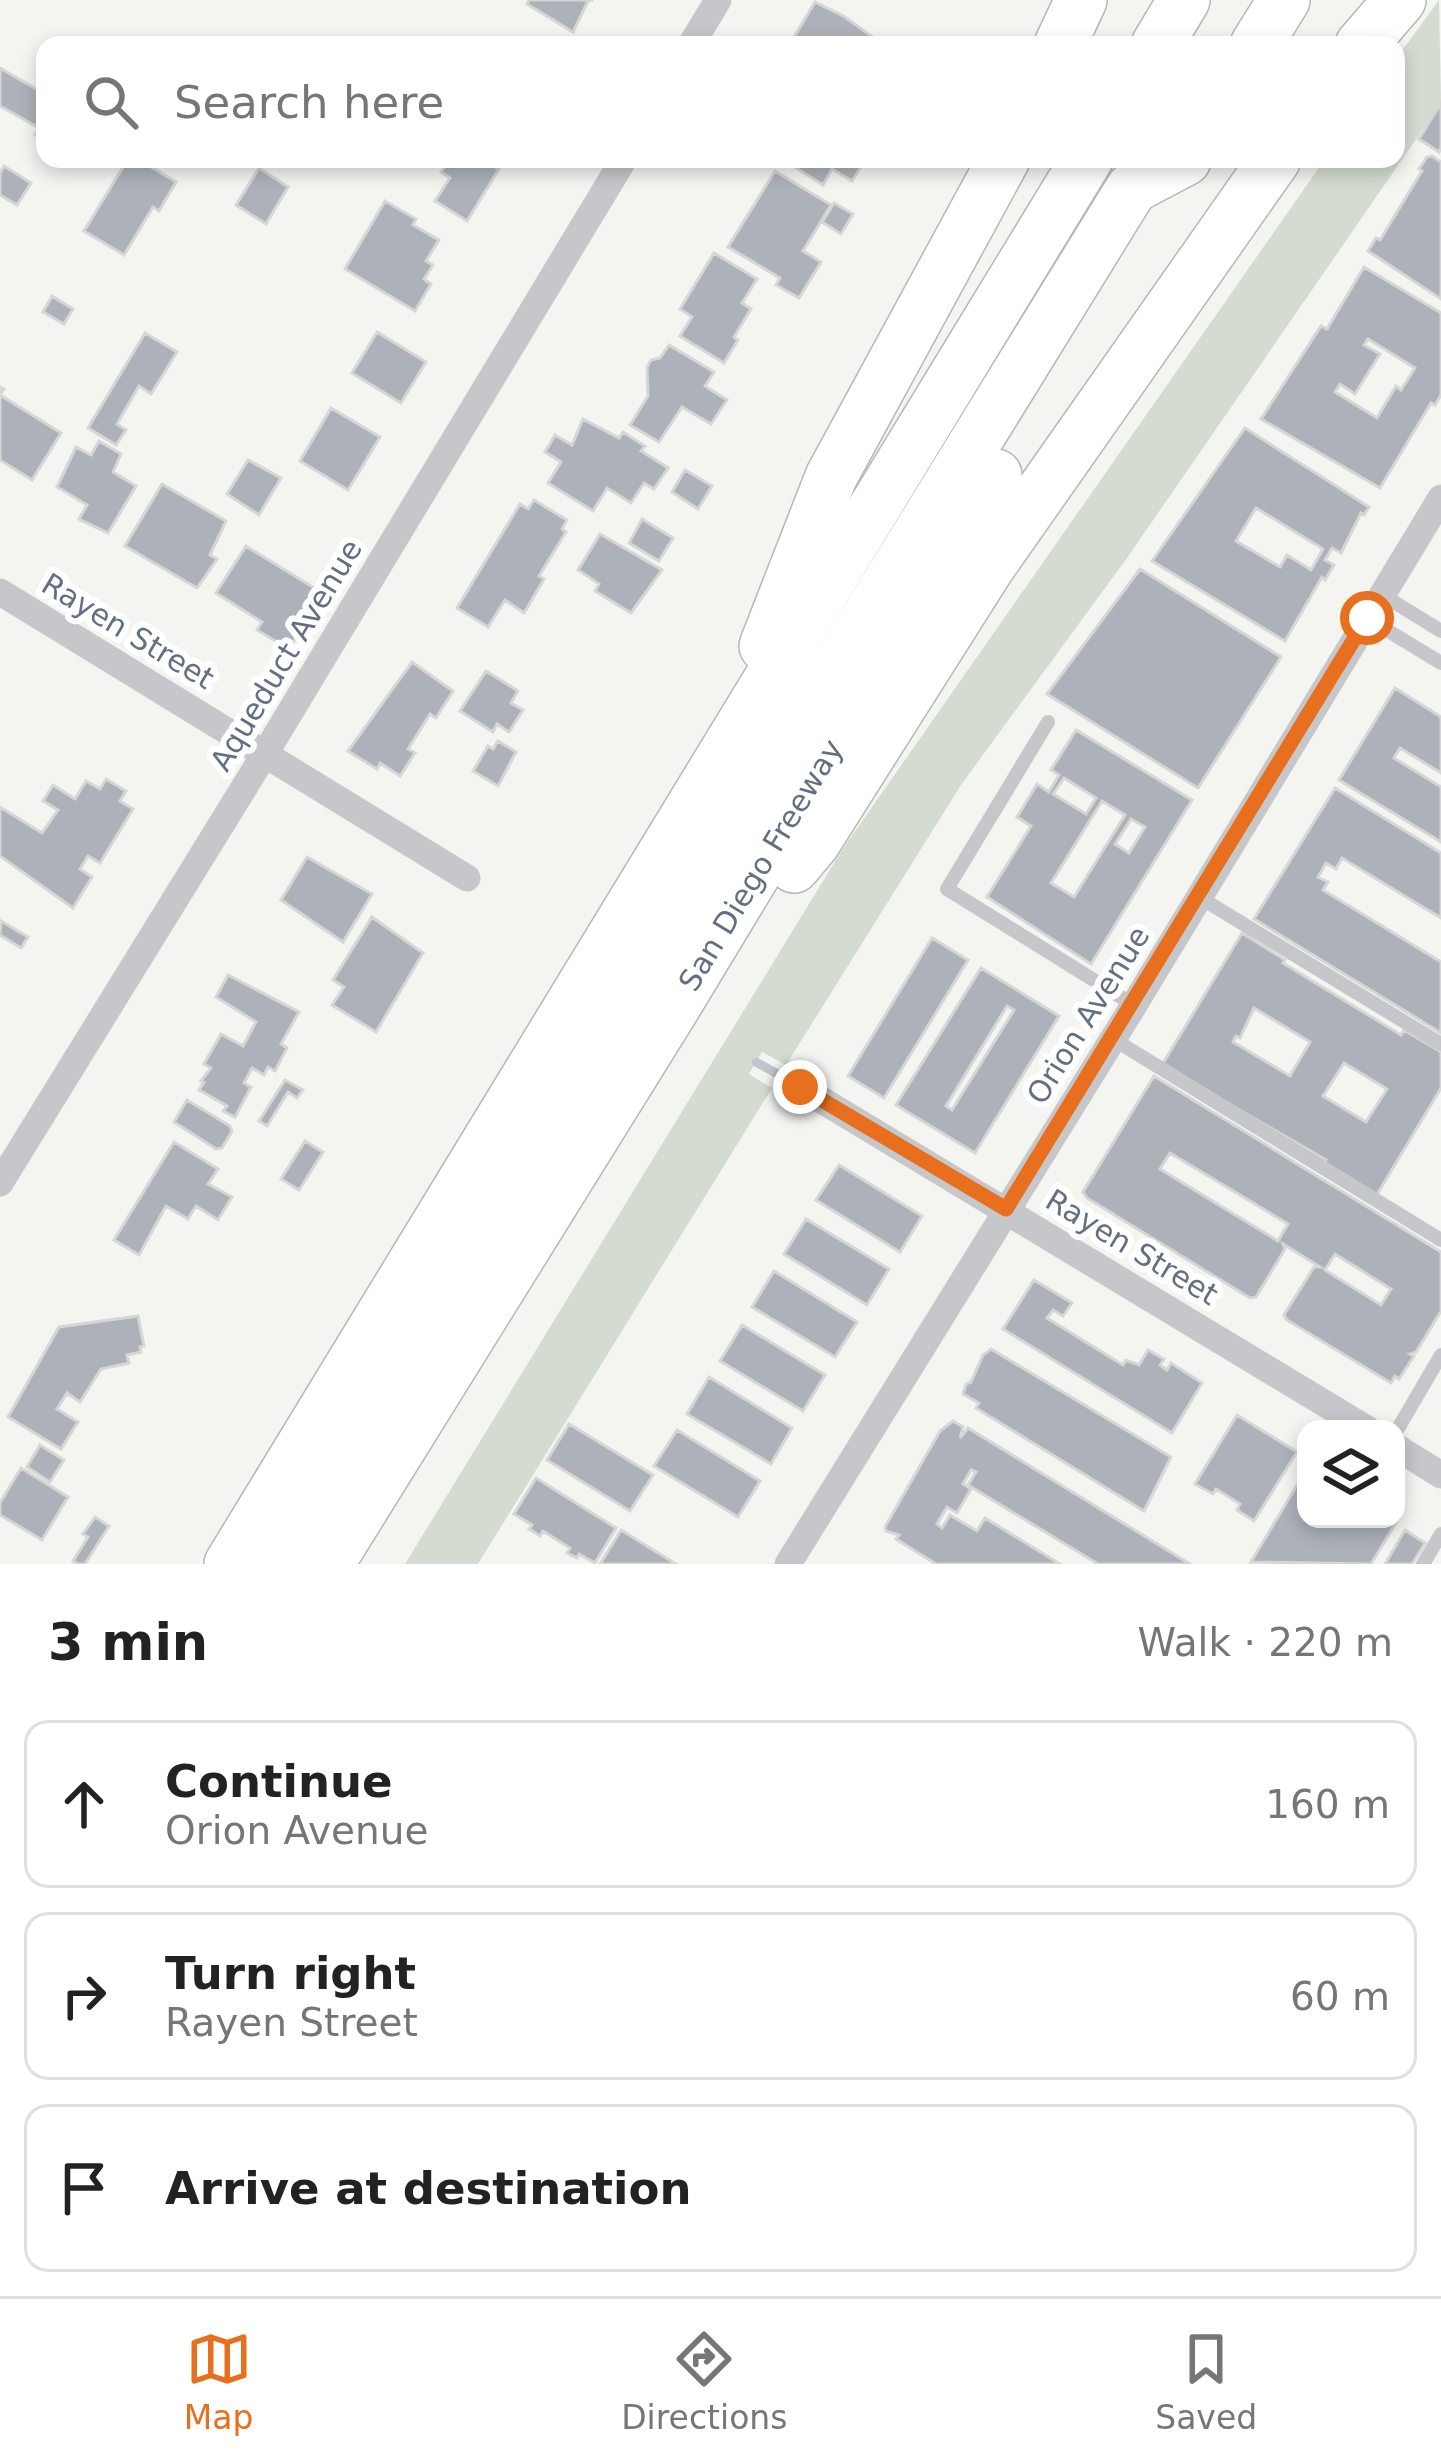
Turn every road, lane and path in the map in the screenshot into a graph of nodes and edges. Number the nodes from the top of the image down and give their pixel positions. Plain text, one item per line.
1 (718, 0) edge
2 (1081, 0) edge
3 (1184, 0) edge
4 (1284, 0) edge
5 (1400, 0) edge
6 (697, 36) edge
7 (1064, 36) edge
8 (1162, 36) edge
9 (1262, 36) edge
10 (1369, 36) edge
11 (619, 168) edge
12 (999, 168) edge
13 (1082, 168) edge
14 (1109, 168) edge
15 (1170, 168) edge
16 (1180, 168) edge
17 (1269, 168) edge
18 (1441, 498) edge
19 (0, 592) edge
20 (1374, 606) junction
21 (1441, 631) edge
22 (1441, 663) edge
23 (1048, 722) dead end
24 (731, 743) junction
25 (266, 752) junction
26 (466, 878) dead end
27 (1199, 897) junction
28 (1134, 1005) junction
29 (673, 1009) junction
30 (1113, 1039) junction
31 (1441, 1044) edge
32 (800, 1087) dead end
33 (0, 1183) edge
34 (1006, 1209) junction
35 (1441, 1240) edge
36 (1441, 1355) edge
37 (1351, 1420) edge
38 (1403, 1420) edge
39 (1405, 1452) edge
40 (1441, 1474) edge
41 (1441, 1534) edge
42 (230, 1564) edge
43 (265, 1564) edge
44 (283, 1564) edge
45 (328, 1564) edge
46 (788, 1564) edge
47 (1423, 1564) edge

1 - 6 street
2 - 7 highway
3 - 8 highway
4 - 9 highway
5 - 10 highway
11 - 25 street, Aqueduct Avenue
12 - 24 highway
13 - 24 highway
14 - 43 highway
15 - 44 highway
16 - 29 highway, San Diego Freeway
17 - 29 highway
18 - 20 street, Orion Avenue
19 - 25 street, Rayen Street
20 - 21 lane
20 - 22 lane
20 - 27 street, Orion Avenue
23 - 28 lane
24 - 42 highway
25 - 26 street, Rayen Street
25 - 33 street, Aqueduct Avenue
27 - 28 street, Orion Avenue
27 - 31 lane
28 - 30 street, Orion Avenue
29 - 45 highway, San Diego Freeway
30 - 34 street, Orion Avenue
30 - 35 lane
32 - 34 street, Rayen Street
34 - 37 street, Rayen Street
34 - 46 street, Orion Avenue
36 - 38 lane
39 - 40 street
41 - 47 lane

